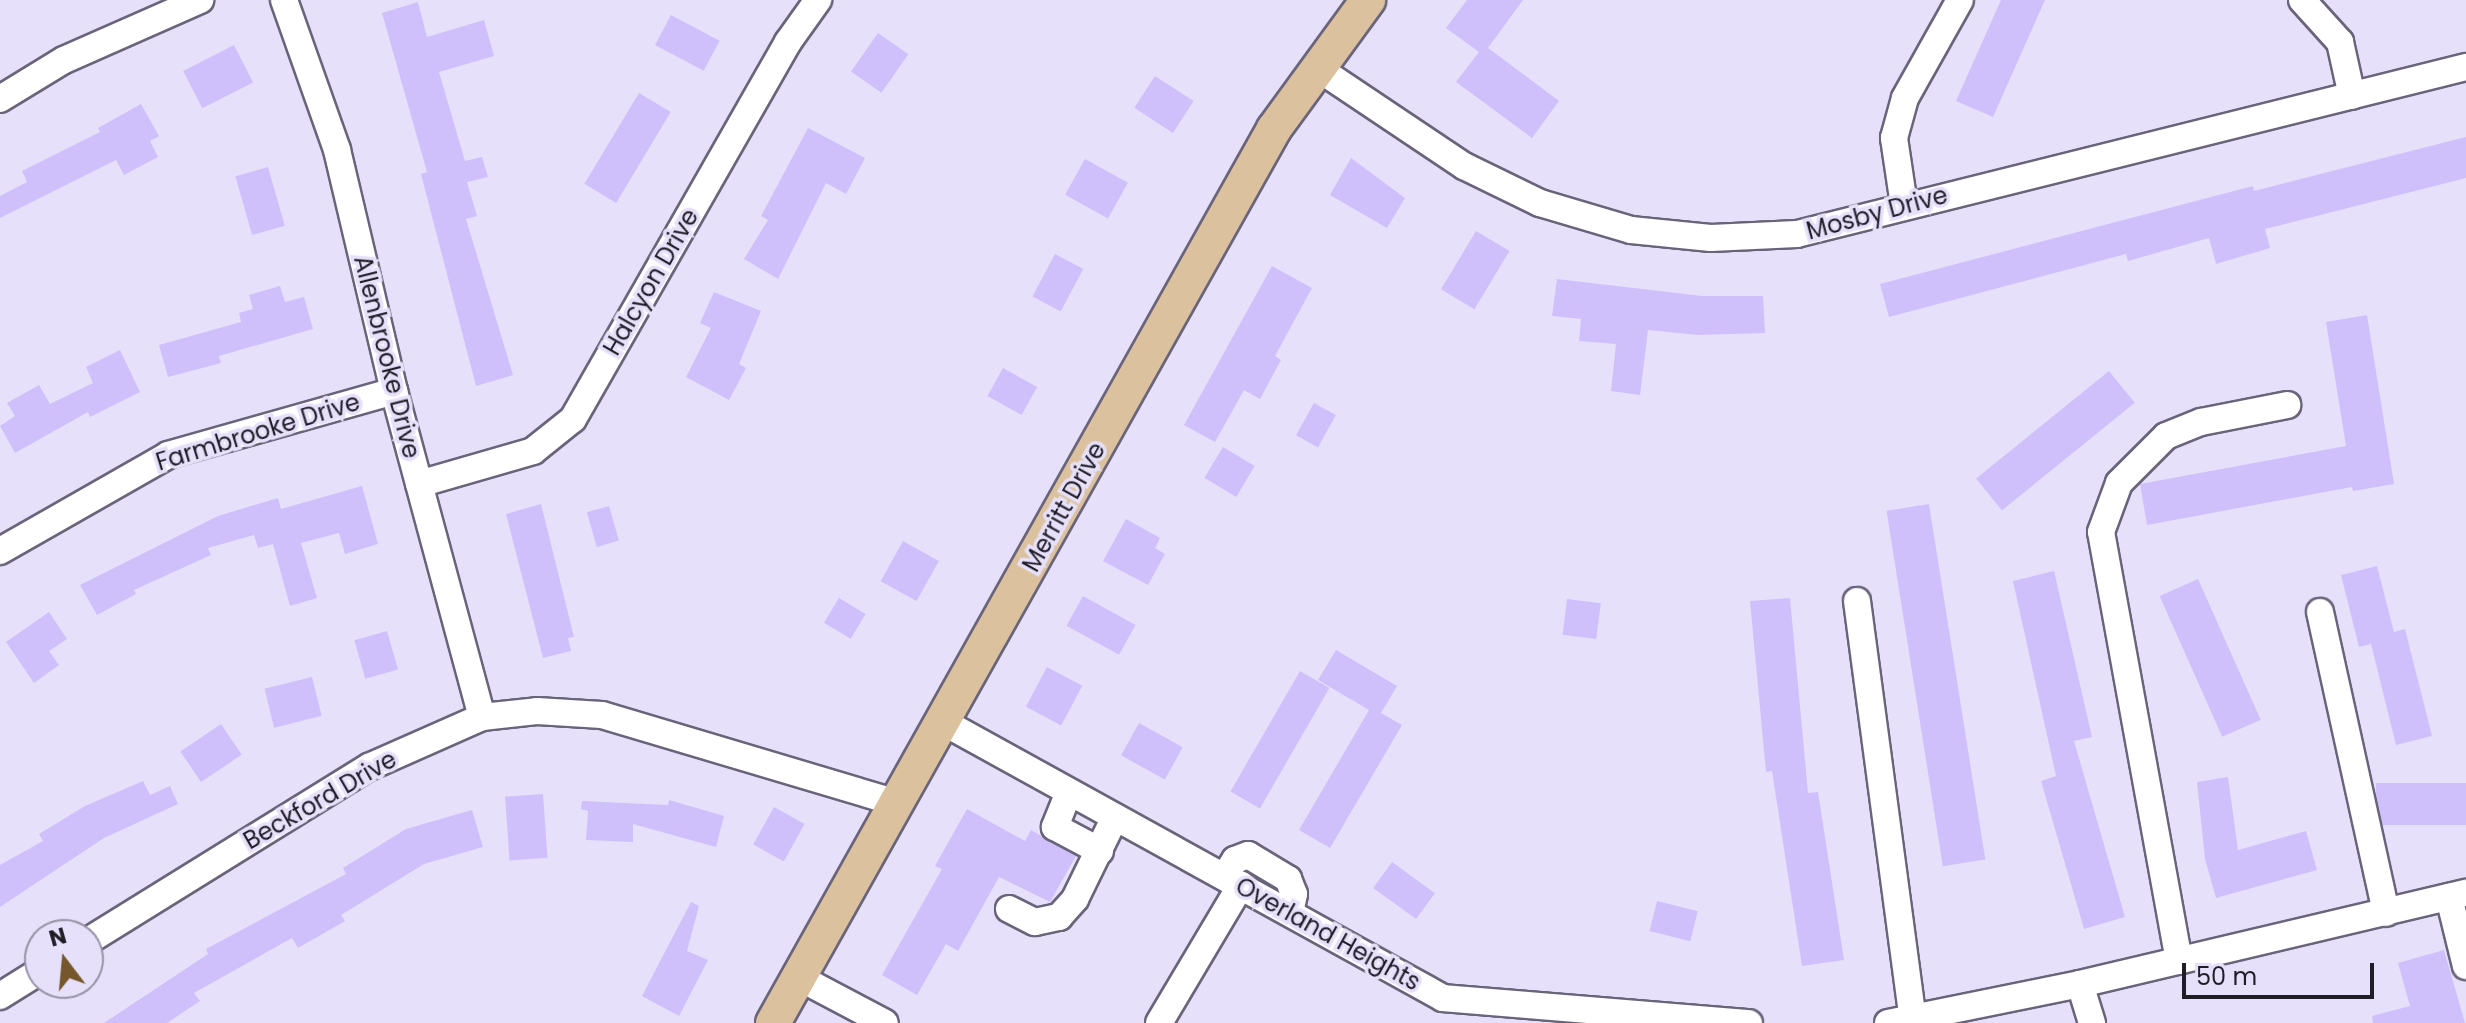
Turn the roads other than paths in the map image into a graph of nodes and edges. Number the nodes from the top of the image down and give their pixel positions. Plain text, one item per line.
1 (200, 0) edge
2 (284, 0) edge
3 (818, 0) edge
4 (1368, 0) edge
5 (1960, 0) edge
6 (2302, 0) edge
7 (1316, 67) junction
8 (2466, 67) edge
9 (2352, 96) junction
10 (0, 99) edge
11 (1904, 205) junction
12 (394, 391) junction
13 (2287, 405) dead end
14 (419, 484) junction
15 (0, 551) edge
16 (1857, 601) dead end
17 (2320, 612) dead end
18 (482, 717) junction
19 (945, 723) junction
20 (1069, 792) junction
21 (894, 802) junction
22 (1115, 817) junction
23 (1100, 851) junction
24 (1233, 881) junction
25 (2457, 895) edge
26 (1009, 909) dead end
27 (2386, 913) junction
28 (104, 931) edge
29 (2179, 961) junction
30 (2466, 966) edge
31 (798, 977) junction
32 (24, 981) edge
33 (2080, 984) junction
34 (0, 996) edge
35 (1900, 1021) edge
36 (1737, 1022) edge
37 (773, 1023) edge
38 (885, 1023) edge
39 (1159, 1023) edge
40 (2092, 1023) edge

1 - 10 street
2 - 12 street, Allenbrooke Drive
3 - 14 street, Halcyon Drive
4 - 7 main road, Merritt Drive
5 - 11 street
6 - 9 street
7 - 11 street, Mosby Drive
7 - 19 main road, Merritt Drive
8 - 9 street, Mosby Drive
9 - 11 street, Mosby Drive
12 - 14 street, Allenbrooke Drive
12 - 15 street, Farmbrooke Drive
13 - 29 street
14 - 18 street, Allenbrooke Drive
16 - 35 street
17 - 27 street
18 - 21 street, Beckford Drive
18 - 28 street, Beckford Drive
19 - 20 street, Overland Heights
19 - 21 main road, Merritt Drive
20 - 22 street, Overland Heights
20 - 23 street
21 - 31 main road, Merritt Drive
22 - 23 street
22 - 24 street, Overland Heights
23 - 26 street
24 - 36 street, Overland Heights
24 - 39 street
25 - 27 street
25 - 30 street
27 - 29 street
29 - 33 street
31 - 37 main road, Merritt Drive
31 - 38 street
32 - 34 street
33 - 35 street
33 - 40 street

